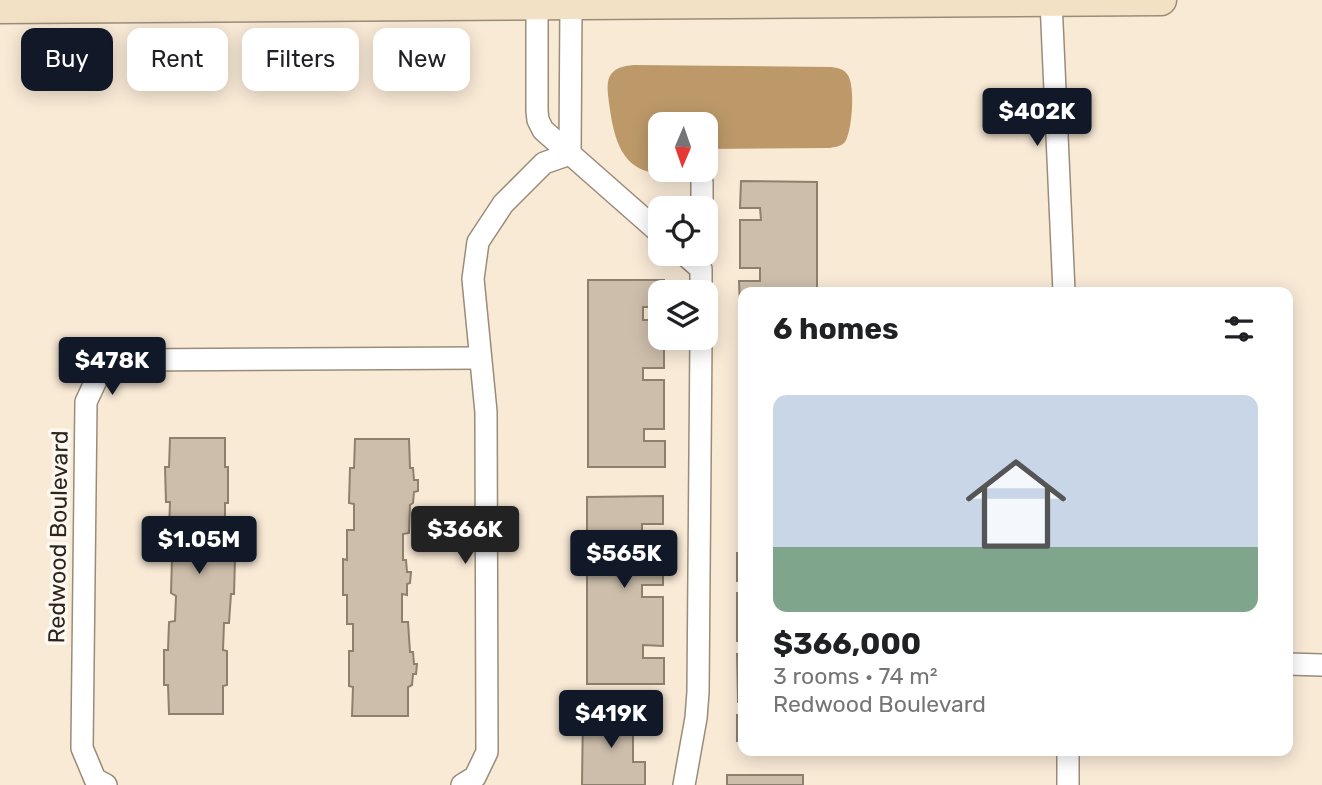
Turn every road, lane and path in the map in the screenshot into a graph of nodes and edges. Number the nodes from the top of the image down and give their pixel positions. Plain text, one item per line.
1 (1161, 0) edge
2 (991, 1) edge
3 (1051, 1) edge
4 (537, 4) junction
5 (571, 4) junction
6 (0, 8) edge
7 (570, 154) junction
8 (702, 182) dead end
9 (702, 196) edge
10 (648, 222) edge
11 (1064, 287) edge
12 (701, 350) edge
13 (480, 358) junction
14 (1293, 664) edge
15 (1322, 665) edge
16 (1068, 756) edge
17 (106, 785) edge
18 (462, 785) edge
19 (684, 785) edge
20 (1068, 785) edge

1 - 3 main road
2 - 3 main road
2 - 5 main road
3 - 11 street
4 - 5 main road
4 - 6 main road
4 - 7 street
5 - 7 street
7 - 10 street
7 - 13 street
8 - 9 street
12 - 19 street
13 - 17 street, Redwood Boulevard
13 - 18 street
14 - 15 street
16 - 20 street

